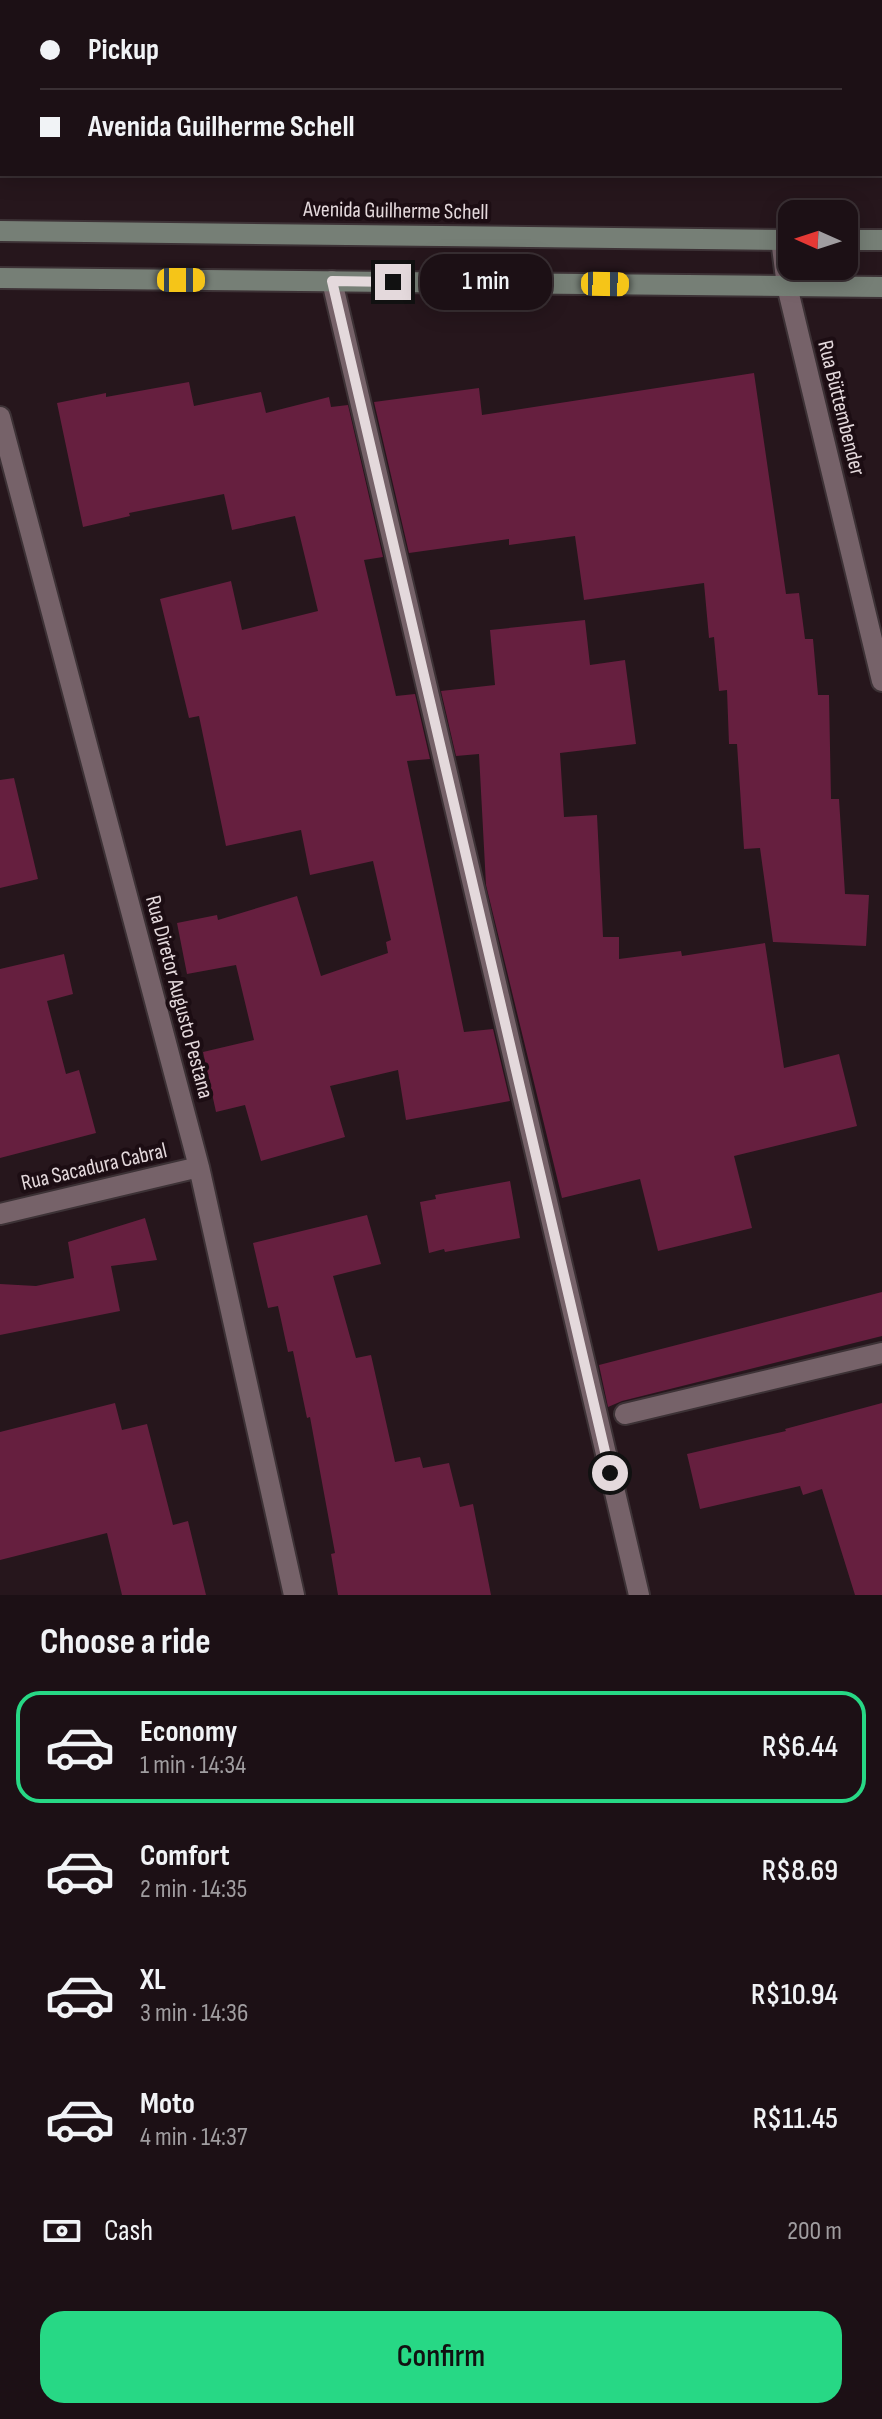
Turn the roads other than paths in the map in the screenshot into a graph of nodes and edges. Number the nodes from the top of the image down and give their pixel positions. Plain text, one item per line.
1 (0, 231) edge
2 (778, 240) edge
3 (858, 240) edge
4 (882, 240) edge
5 (0, 278) edge
6 (787, 280) edge
7 (332, 281) junction
8 (787, 286) junction
9 (882, 287) edge
10 (0, 417) edge
11 (882, 681) edge
12 (199, 1167) junction
13 (0, 1214) edge
14 (882, 1353) edge
15 (625, 1414) dead end
16 (294, 1595) edge
17 (639, 1595) edge

1 - 2 main road, Avenida Guilherme Schell
3 - 4 main road
5 - 7 main road
6 - 8 street, Rua Büttembender
7 - 8 main road
7 - 17 street
8 - 9 main road
8 - 11 street, Rua Büttembender
10 - 12 street, Rua Diretor Augusto Pestana
12 - 13 street, Rua Sacadura Cabral
12 - 16 street, Rua Diretor Augusto Pestana
14 - 15 street

